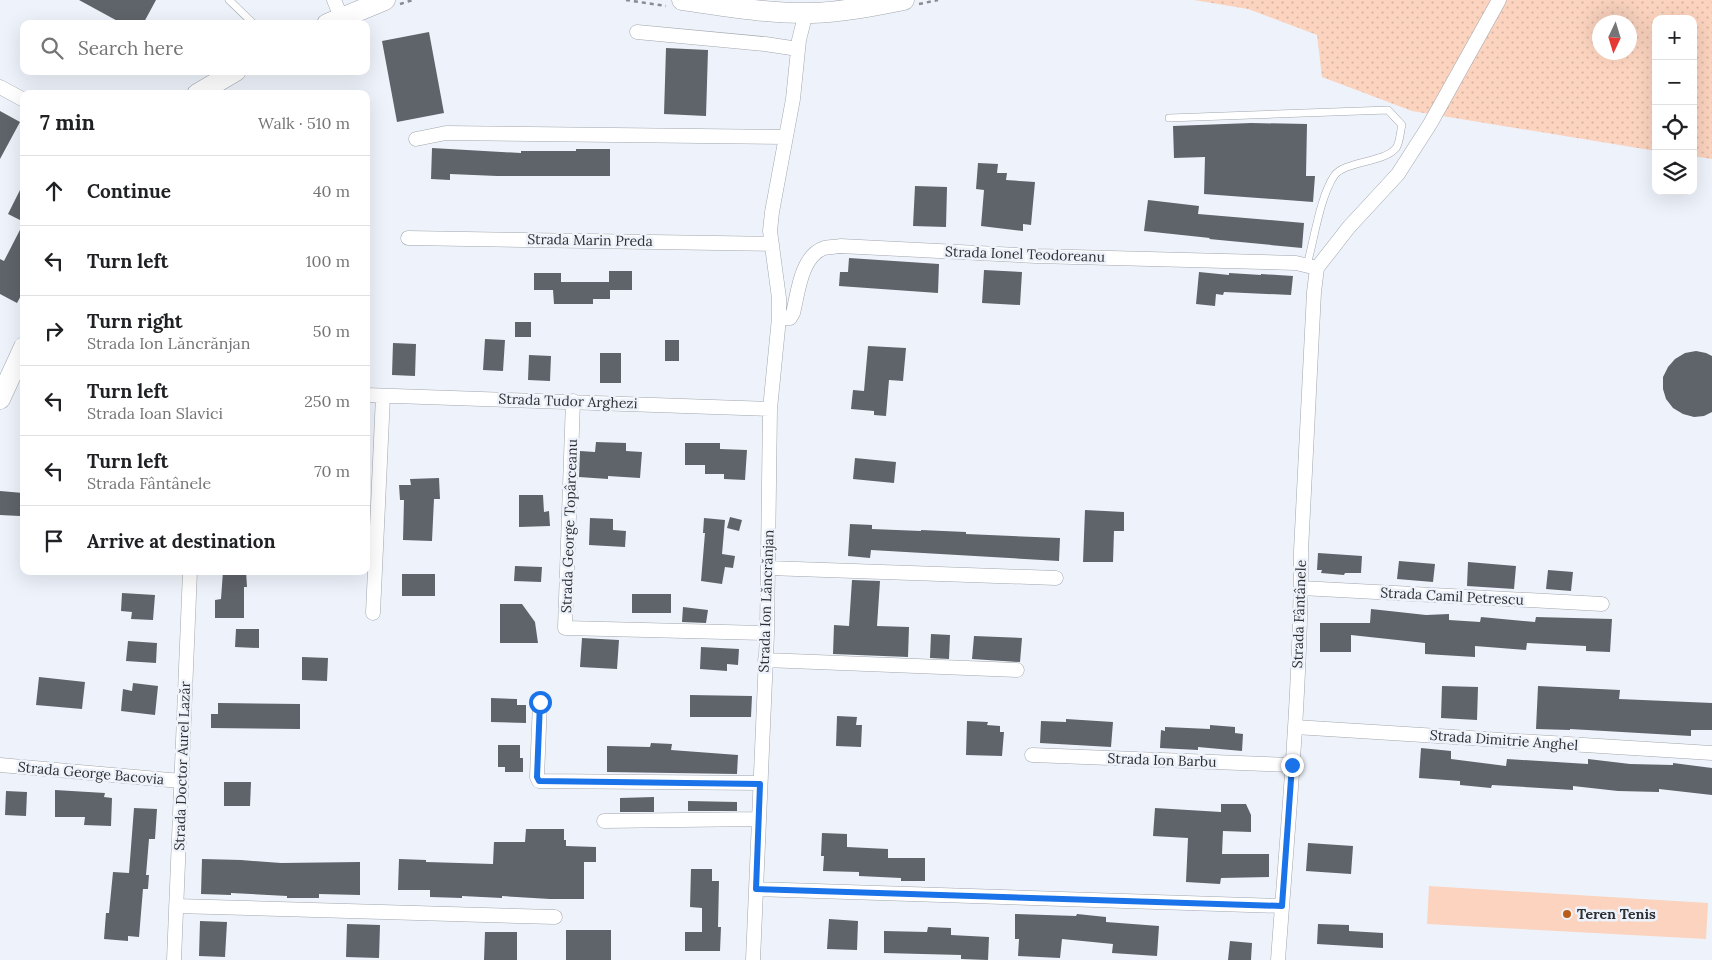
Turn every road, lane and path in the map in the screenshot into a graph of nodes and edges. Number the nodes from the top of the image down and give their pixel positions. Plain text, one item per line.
1 (229, 0) edge
2 (385, 0) edge
3 (682, 0) edge
4 (904, 0) edge
5 (1499, 0) edge
6 (801, 12) junction
7 (334, 13) edge
8 (250, 20) edge
9 (637, 32) dead end
10 (799, 45) junction
11 (229, 75) edge
12 (0, 88) edge
13 (204, 90) edge
14 (20, 98) edge
15 (1169, 118) dead end
16 (786, 137) junction
17 (416, 139) dead end
18 (408, 238) dead end
19 (772, 244) junction
20 (1312, 266) junction
21 (779, 318) junction
22 (20, 356) edge
23 (5, 372) edge
24 (370, 395) edge
25 (383, 396) junction
26 (0, 399) edge
27 (574, 401) junction
28 (770, 409) junction
29 (768, 568) junction
30 (190, 575) edge
31 (1056, 578) dead end
32 (1301, 588) junction
33 (1602, 604) dead end
34 (373, 613) dead end
35 (767, 633) junction
36 (765, 660) junction
37 (1018, 670) dead end
38 (540, 702) dead end
39 (1295, 727) junction
40 (1712, 754) edge
41 (1032, 755) dead end
42 (0, 765) edge
43 (1292, 765) junction
44 (181, 780) junction
45 (760, 784) junction
46 (758, 820) junction
47 (604, 821) dead end
48 (756, 889) junction
49 (176, 906) junction
50 (1282, 906) junction
51 (555, 917) dead end
52 (174, 960) edge
53 (753, 960) edge
54 (1278, 960) edge

1 - 8 lane
2 - 7 main road
3 - 6 main road
4 - 6 main road
5 - 20 street
6 - 10 street, Strada Ion Lăncrănjan
9 - 10 street
10 - 16 street, Strada Ion Lăncrănjan
11 - 13 main road
12 - 14 street
15 - 20 lane
16 - 17 street
16 - 19 street, Strada Ion Lăncrănjan
18 - 19 street, Strada Marin Preda
19 - 21 street, Strada Ion Lăncrănjan
20 - 21 street, Strada Ionel Teodoreanu
20 - 32 street, Strada Fântânele
21 - 28 street, Strada Ion Lăncrănjan
22 - 23 main road
23 - 26 main road
24 - 25 street, Strada Tudor Arghezi
25 - 27 street, Strada Tudor Arghezi
25 - 34 street
27 - 28 street, Strada Tudor Arghezi
27 - 35 street, Strada George Topârceanu
28 - 29 street, Strada Ion Lăncrănjan
29 - 31 street
29 - 35 street, Strada Ion Lăncrănjan
30 - 44 street, Strada Doctor Aurel Lazăr
32 - 33 street, Strada Camil Petrescu
32 - 39 street, Strada Fântânele
35 - 36 street, Strada Ion Lăncrănjan
36 - 37 street
36 - 45 street, Strada Ion Lăncrănjan
38 - 45 street
39 - 40 street, Strada Dimitrie Anghel
39 - 43 street, Strada Fântânele
41 - 43 street, Strada Ion Barbu
42 - 44 street, Strada George Bacovia
43 - 50 street, Strada Fântânele
44 - 49 street, Strada Doctor Aurel Lazăr
45 - 46 street, Strada Ion Lăncrănjan
46 - 47 street
46 - 48 street, Strada Ion Lăncrănjan
48 - 50 street
48 - 53 street, Strada Ion Lăncrănjan
49 - 51 street
49 - 52 street, Strada Doctor Aurel Lazăr
50 - 54 street, Strada Fântânele

